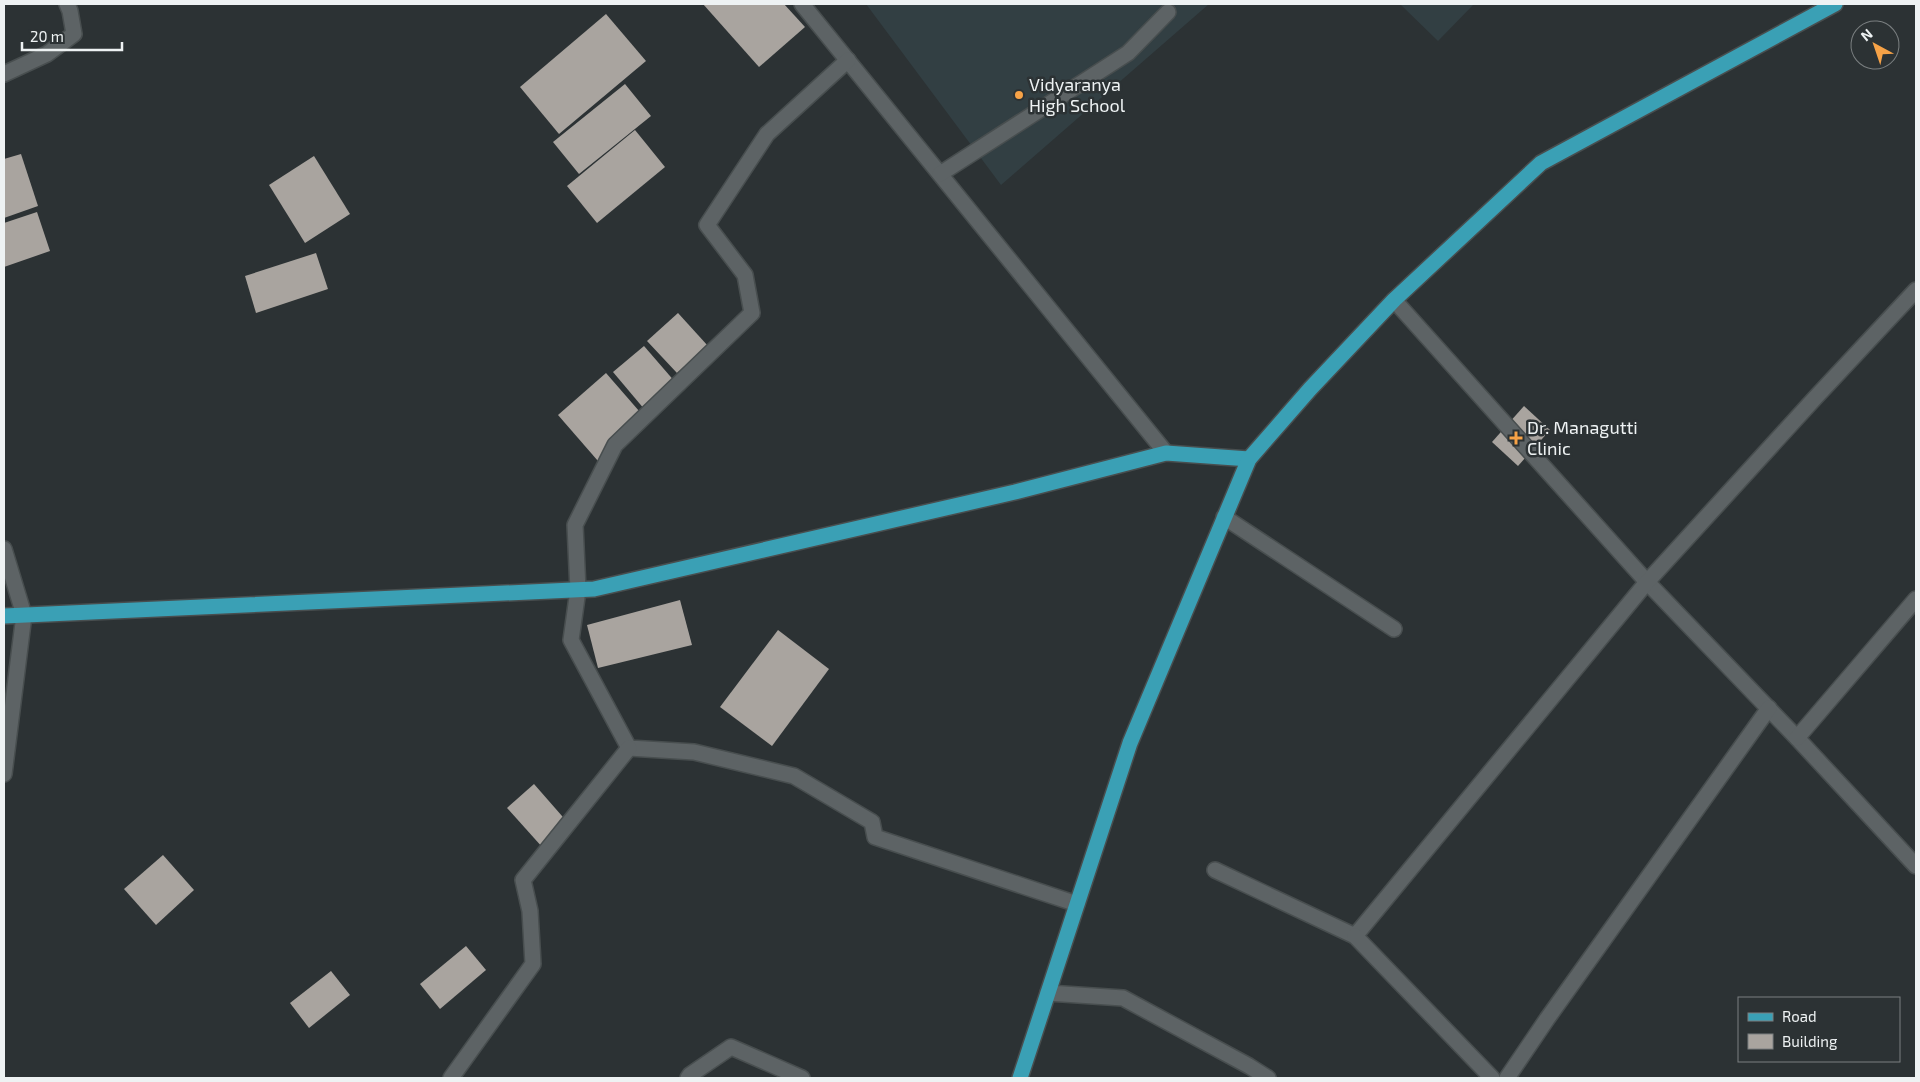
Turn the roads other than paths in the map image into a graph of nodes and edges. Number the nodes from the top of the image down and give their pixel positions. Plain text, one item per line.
1 (67, 4) edge
2 (802, 4) edge
3 (1835, 4) edge
4 (1168, 12) dead end
5 (848, 60) junction
6 (4, 74) edge
7 (940, 174) junction
8 (1916, 290) edge
9 (1394, 300) junction
10 (1166, 453) junction
11 (1249, 459) junction
12 (1224, 517) junction
13 (4, 549) edge
14 (1647, 582) junction
15 (578, 590) junction
16 (1916, 599) edge
17 (4, 616) edge
18 (24, 616) junction
19 (1394, 629) dead end
20 (1769, 708) junction
21 (1797, 738) junction
22 (629, 748) junction
23 (4, 774) edge
24 (1916, 866) edge
25 (1215, 870) dead end
26 (1077, 904) junction
27 (1355, 936) junction
28 (1048, 993) junction
29 (451, 1078) edge
30 (688, 1078) edge
31 (802, 1078) edge
32 (1020, 1078) edge
33 (1268, 1078) edge
34 (1492, 1078) edge
35 (1507, 1078) edge

1 - 6 street
2 - 5 street
3 - 9 main road
4 - 7 street
5 - 7 street
5 - 15 street
7 - 10 street
8 - 14 street
9 - 11 main road
9 - 14 street
10 - 11 main road
10 - 15 main road
11 - 12 main road
12 - 19 street
12 - 26 main road
13 - 18 street
14 - 20 street
14 - 27 street
15 - 18 main road
15 - 22 street
16 - 21 street
17 - 18 main road
18 - 23 street
20 - 21 street
20 - 35 street
21 - 24 street
22 - 26 street
22 - 29 street
25 - 27 street
26 - 28 main road
27 - 34 street
28 - 32 main road
28 - 33 street
30 - 31 street

